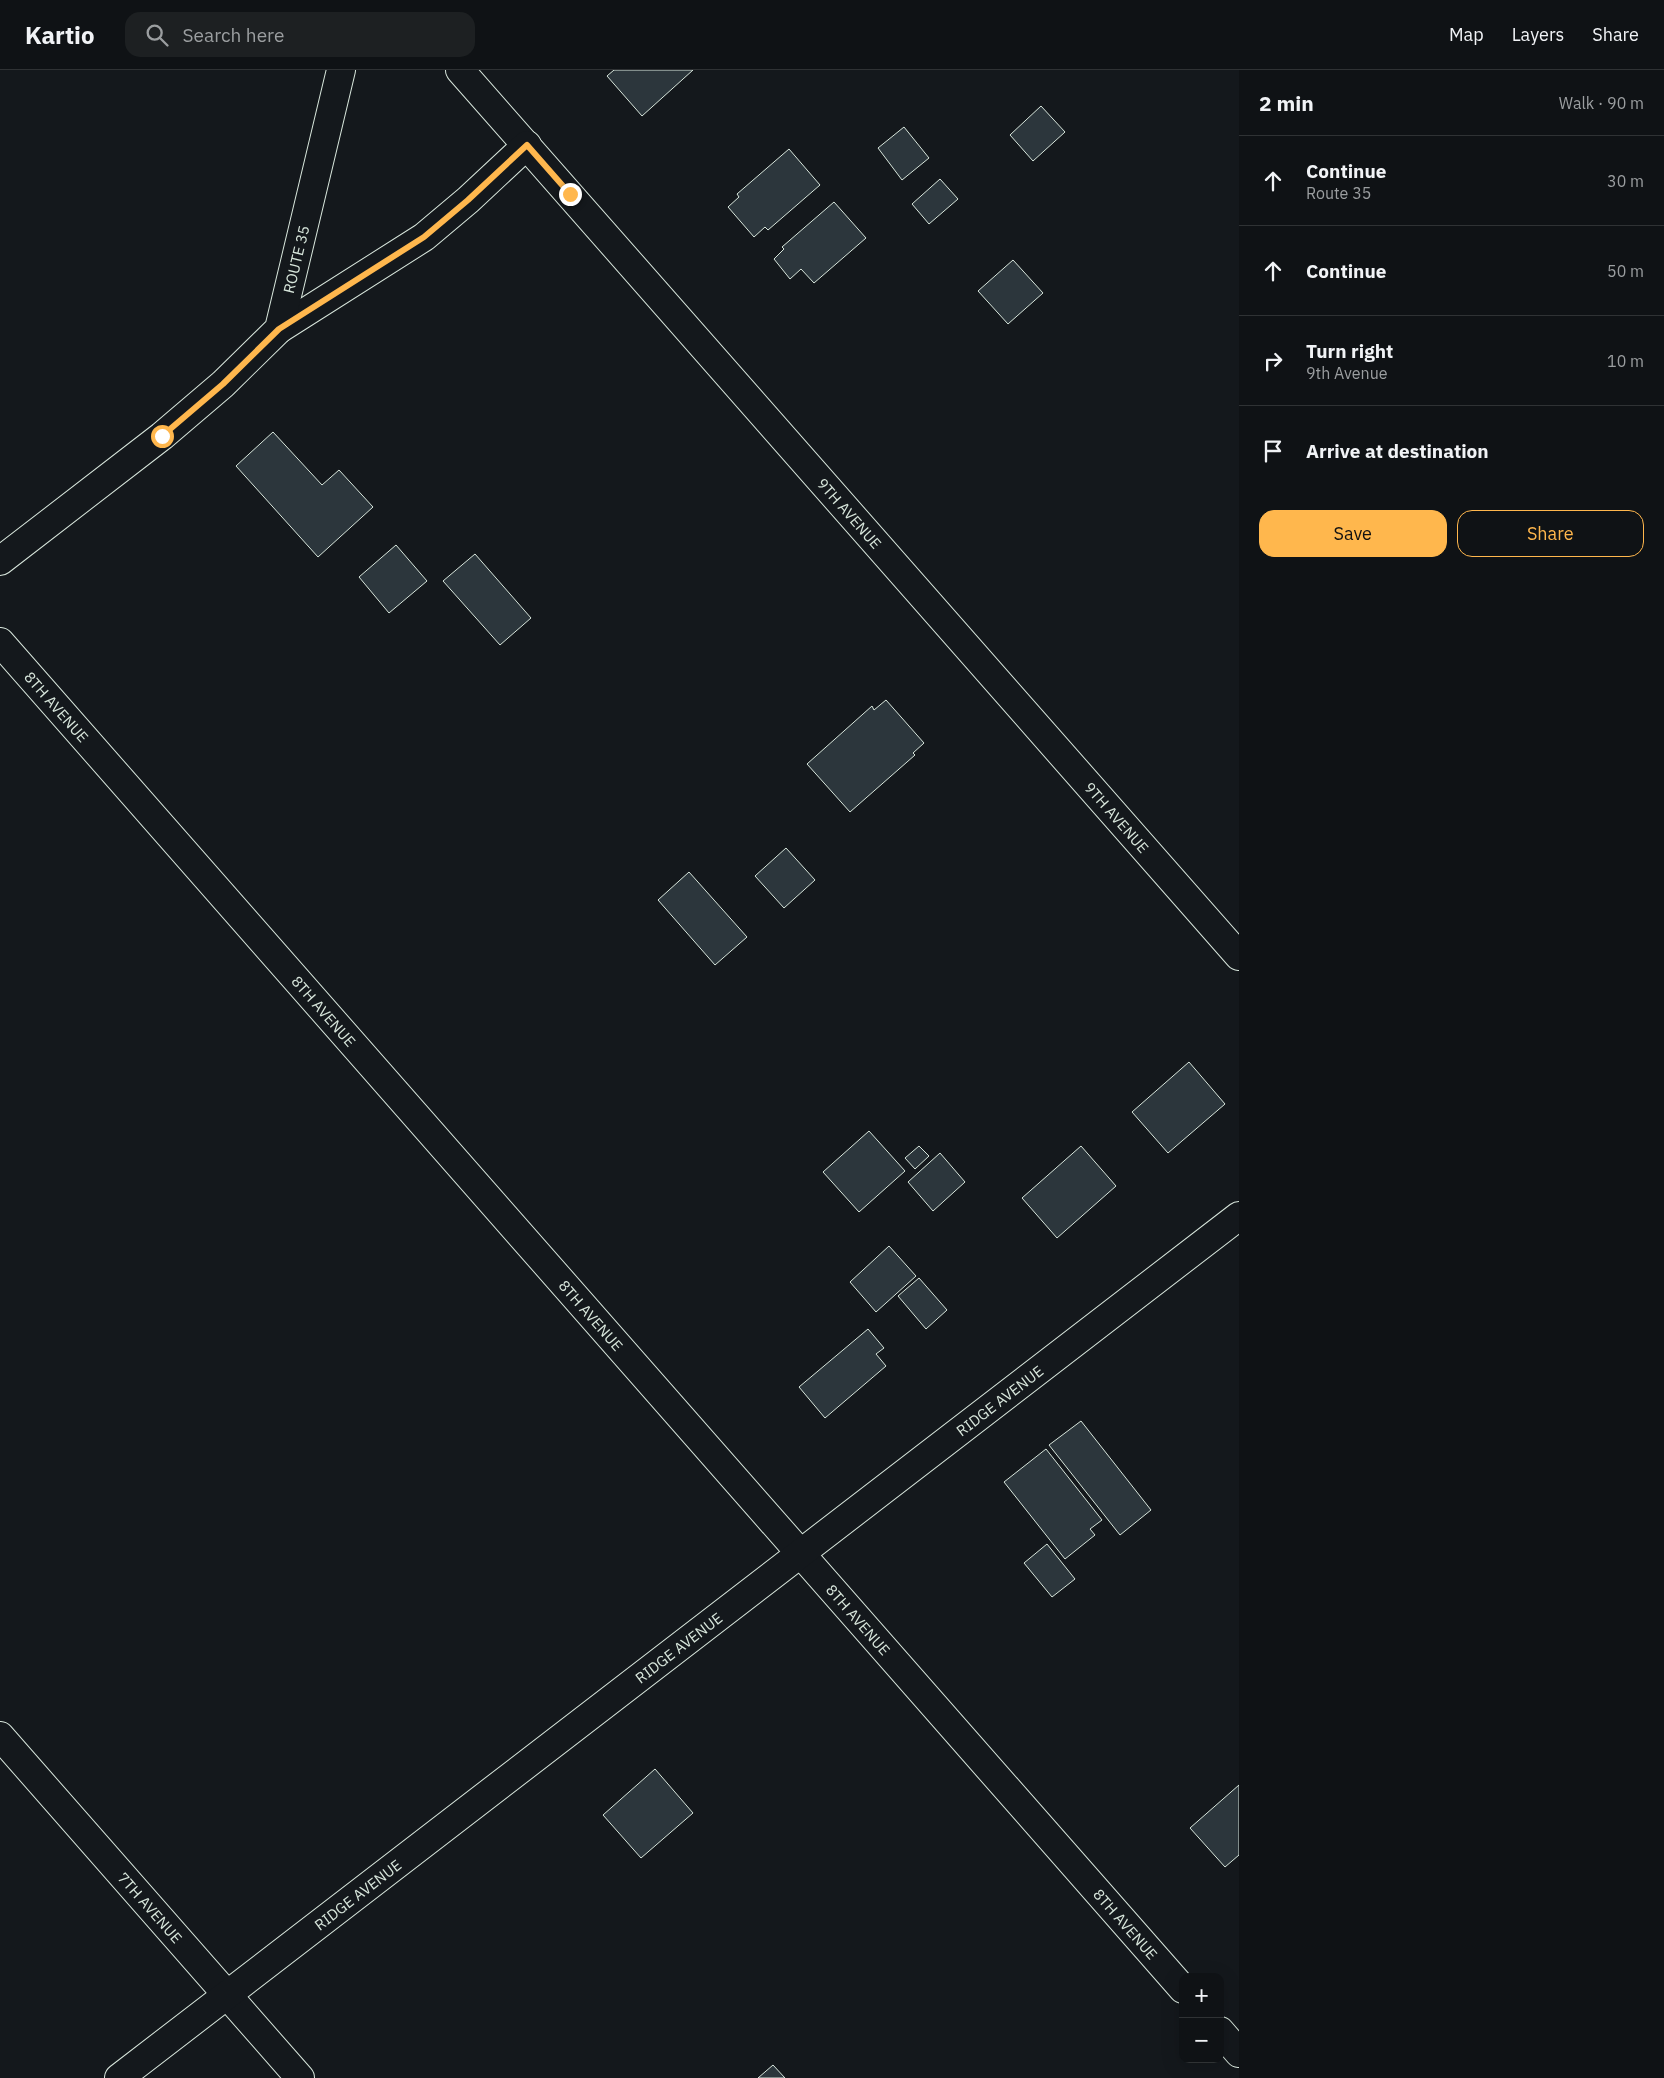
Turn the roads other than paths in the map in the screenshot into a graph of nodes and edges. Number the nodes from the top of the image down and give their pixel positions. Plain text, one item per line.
1 (341, 70) edge
2 (460, 70) edge
3 (527, 145) junction
4 (279, 329) junction
5 (0, 561) edge
6 (0, 642) edge
7 (1239, 956) edge
8 (1239, 1216) edge
9 (800, 1553) junction
10 (0, 1736) edge
11 (1179, 1984) edge
12 (227, 1995) junction
13 (1224, 2036) edge
14 (1239, 2053) edge
15 (119, 2078) edge
16 (300, 2078) edge

1 - 4 street, ROUTE 35
2 - 3 street, 9TH AVENUE
3 - 4 street
3 - 7 street, 9TH AVENUE
4 - 5 street
6 - 9 street, 8TH AVENUE
8 - 9 street, RIDGE AVENUE
9 - 11 street, 8TH AVENUE
9 - 12 street, RIDGE AVENUE
10 - 12 street, 7TH AVENUE
12 - 15 street, RIDGE AVENUE
12 - 16 street, 7TH AVENUE
13 - 14 street

